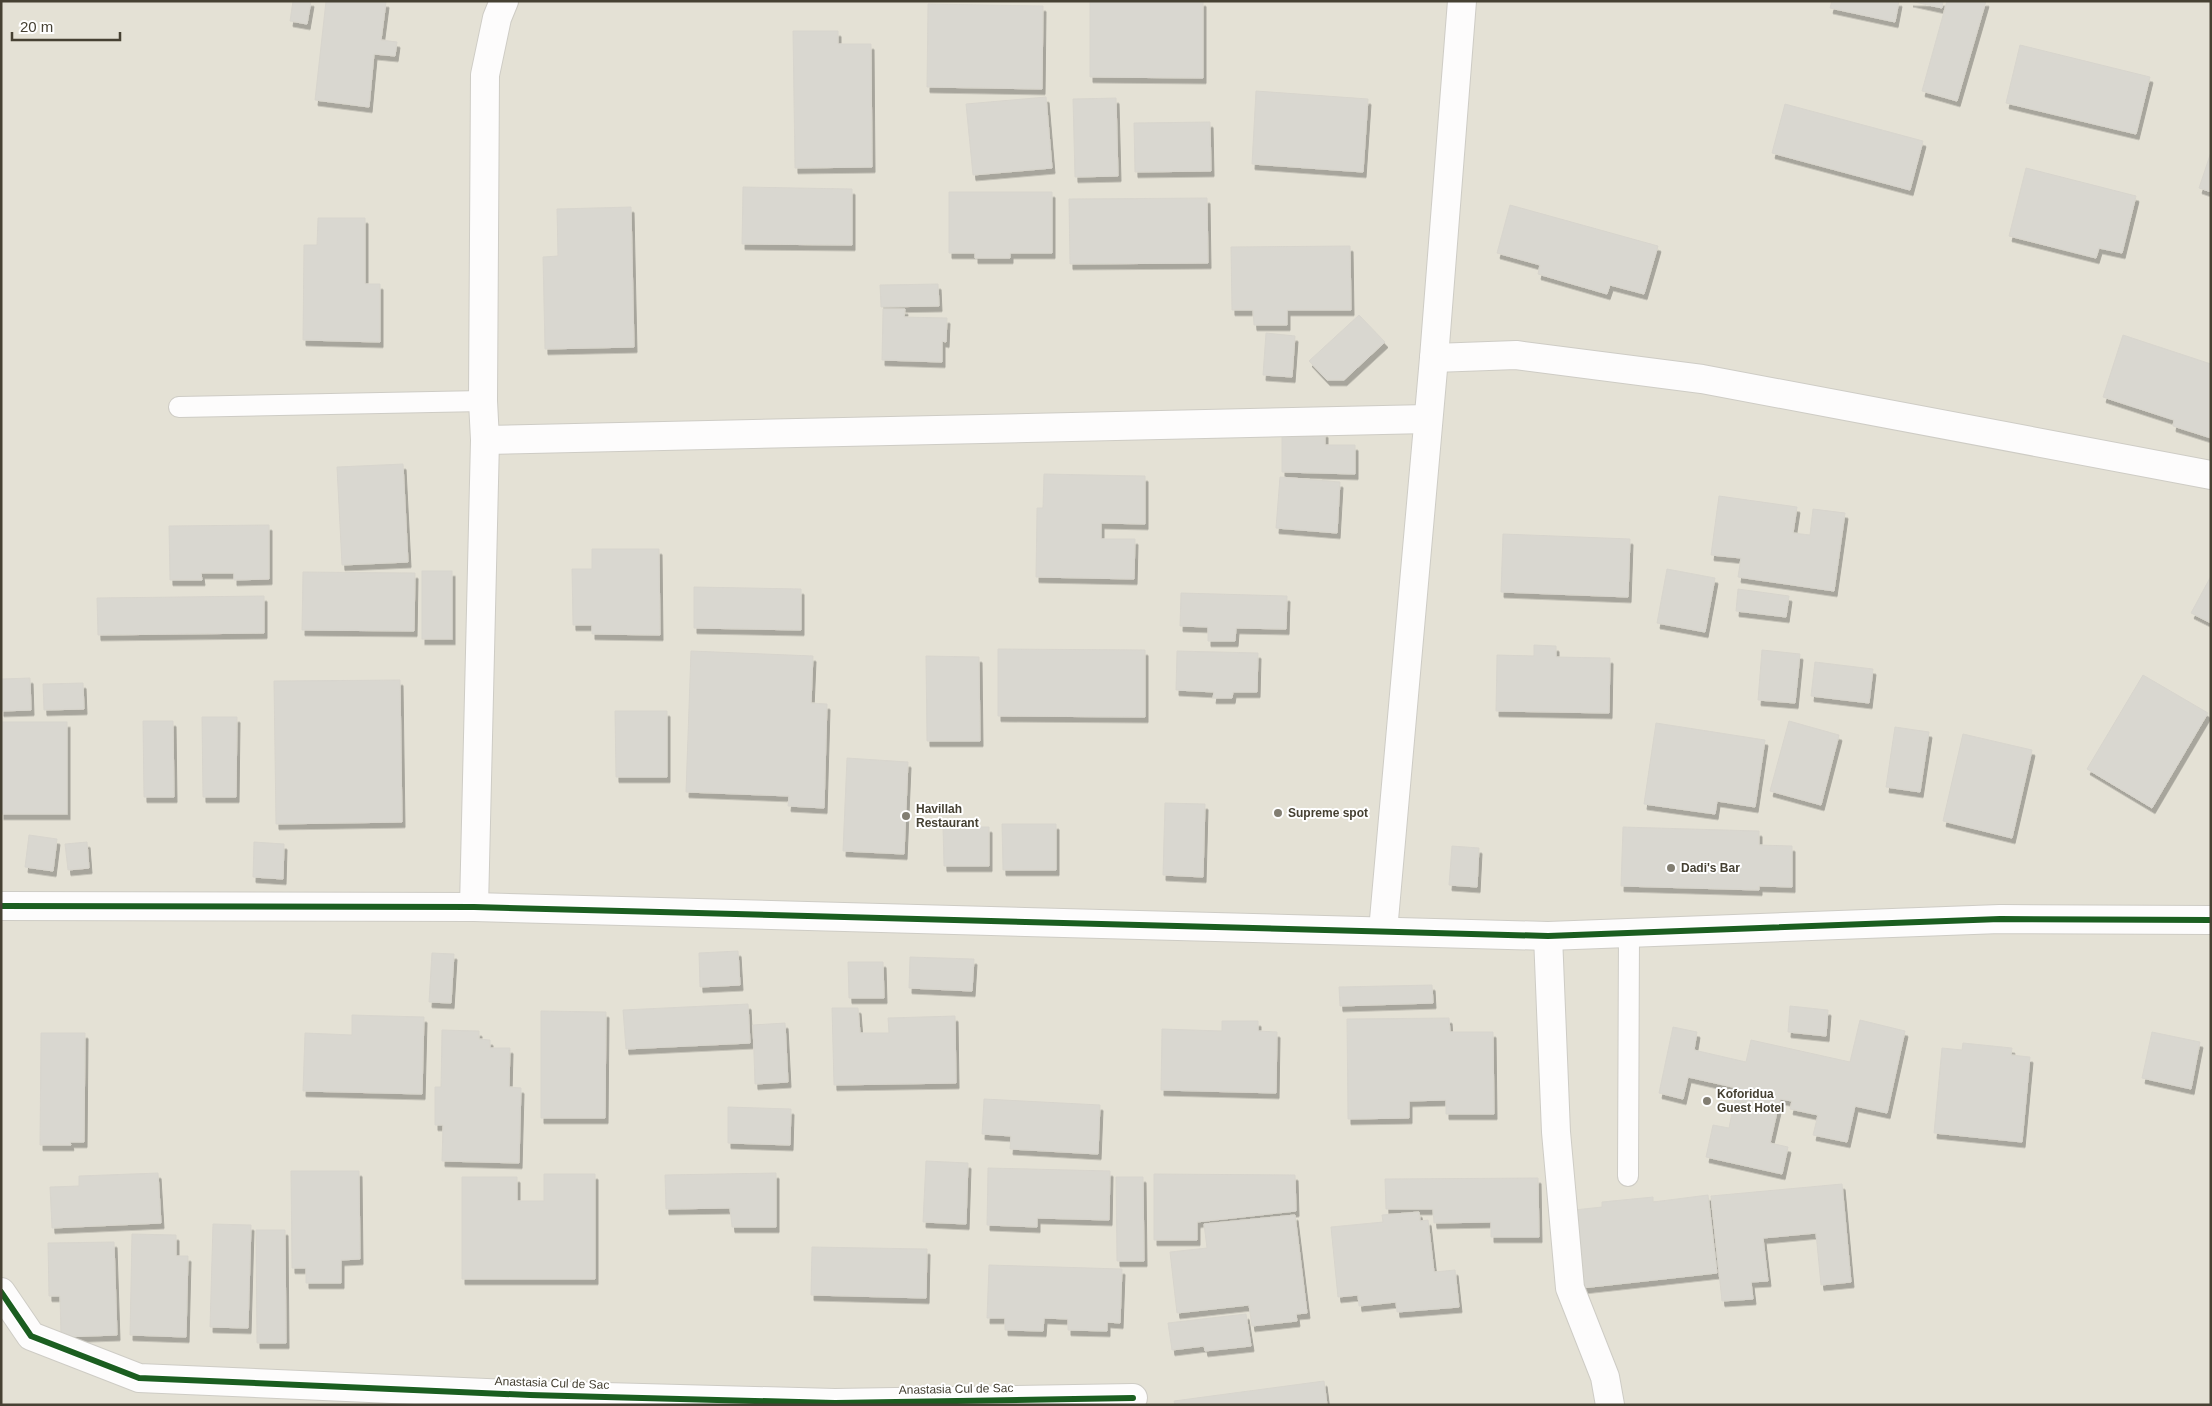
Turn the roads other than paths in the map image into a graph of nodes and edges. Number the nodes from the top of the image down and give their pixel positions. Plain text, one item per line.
1 (504, 1) edge
2 (1462, 1) edge
3 (1434, 358) junction
4 (483, 401) junction
5 (178, 407) dead end
6 (1428, 419) junction
7 (485, 440) junction
8 (2211, 475) edge
9 (1, 906) edge
10 (474, 908) junction
11 (2211, 920) edge
12 (1383, 931) junction
13 (1628, 933) junction
14 (1548, 936) junction
15 (1628, 1176) dead end
16 (1, 1292) edge
17 (1133, 1398) dead end
18 (1610, 1405) edge

1 - 4 street
2 - 3 street
3 - 6 street
3 - 8 street
4 - 5 lane
4 - 7 street
6 - 7 street
6 - 12 street
7 - 10 street
9 - 10 street
10 - 12 street
11 - 13 street
12 - 14 street
13 - 14 street
13 - 15 lane
14 - 18 street
16 - 17 street, Anastasia Cul de Sac

